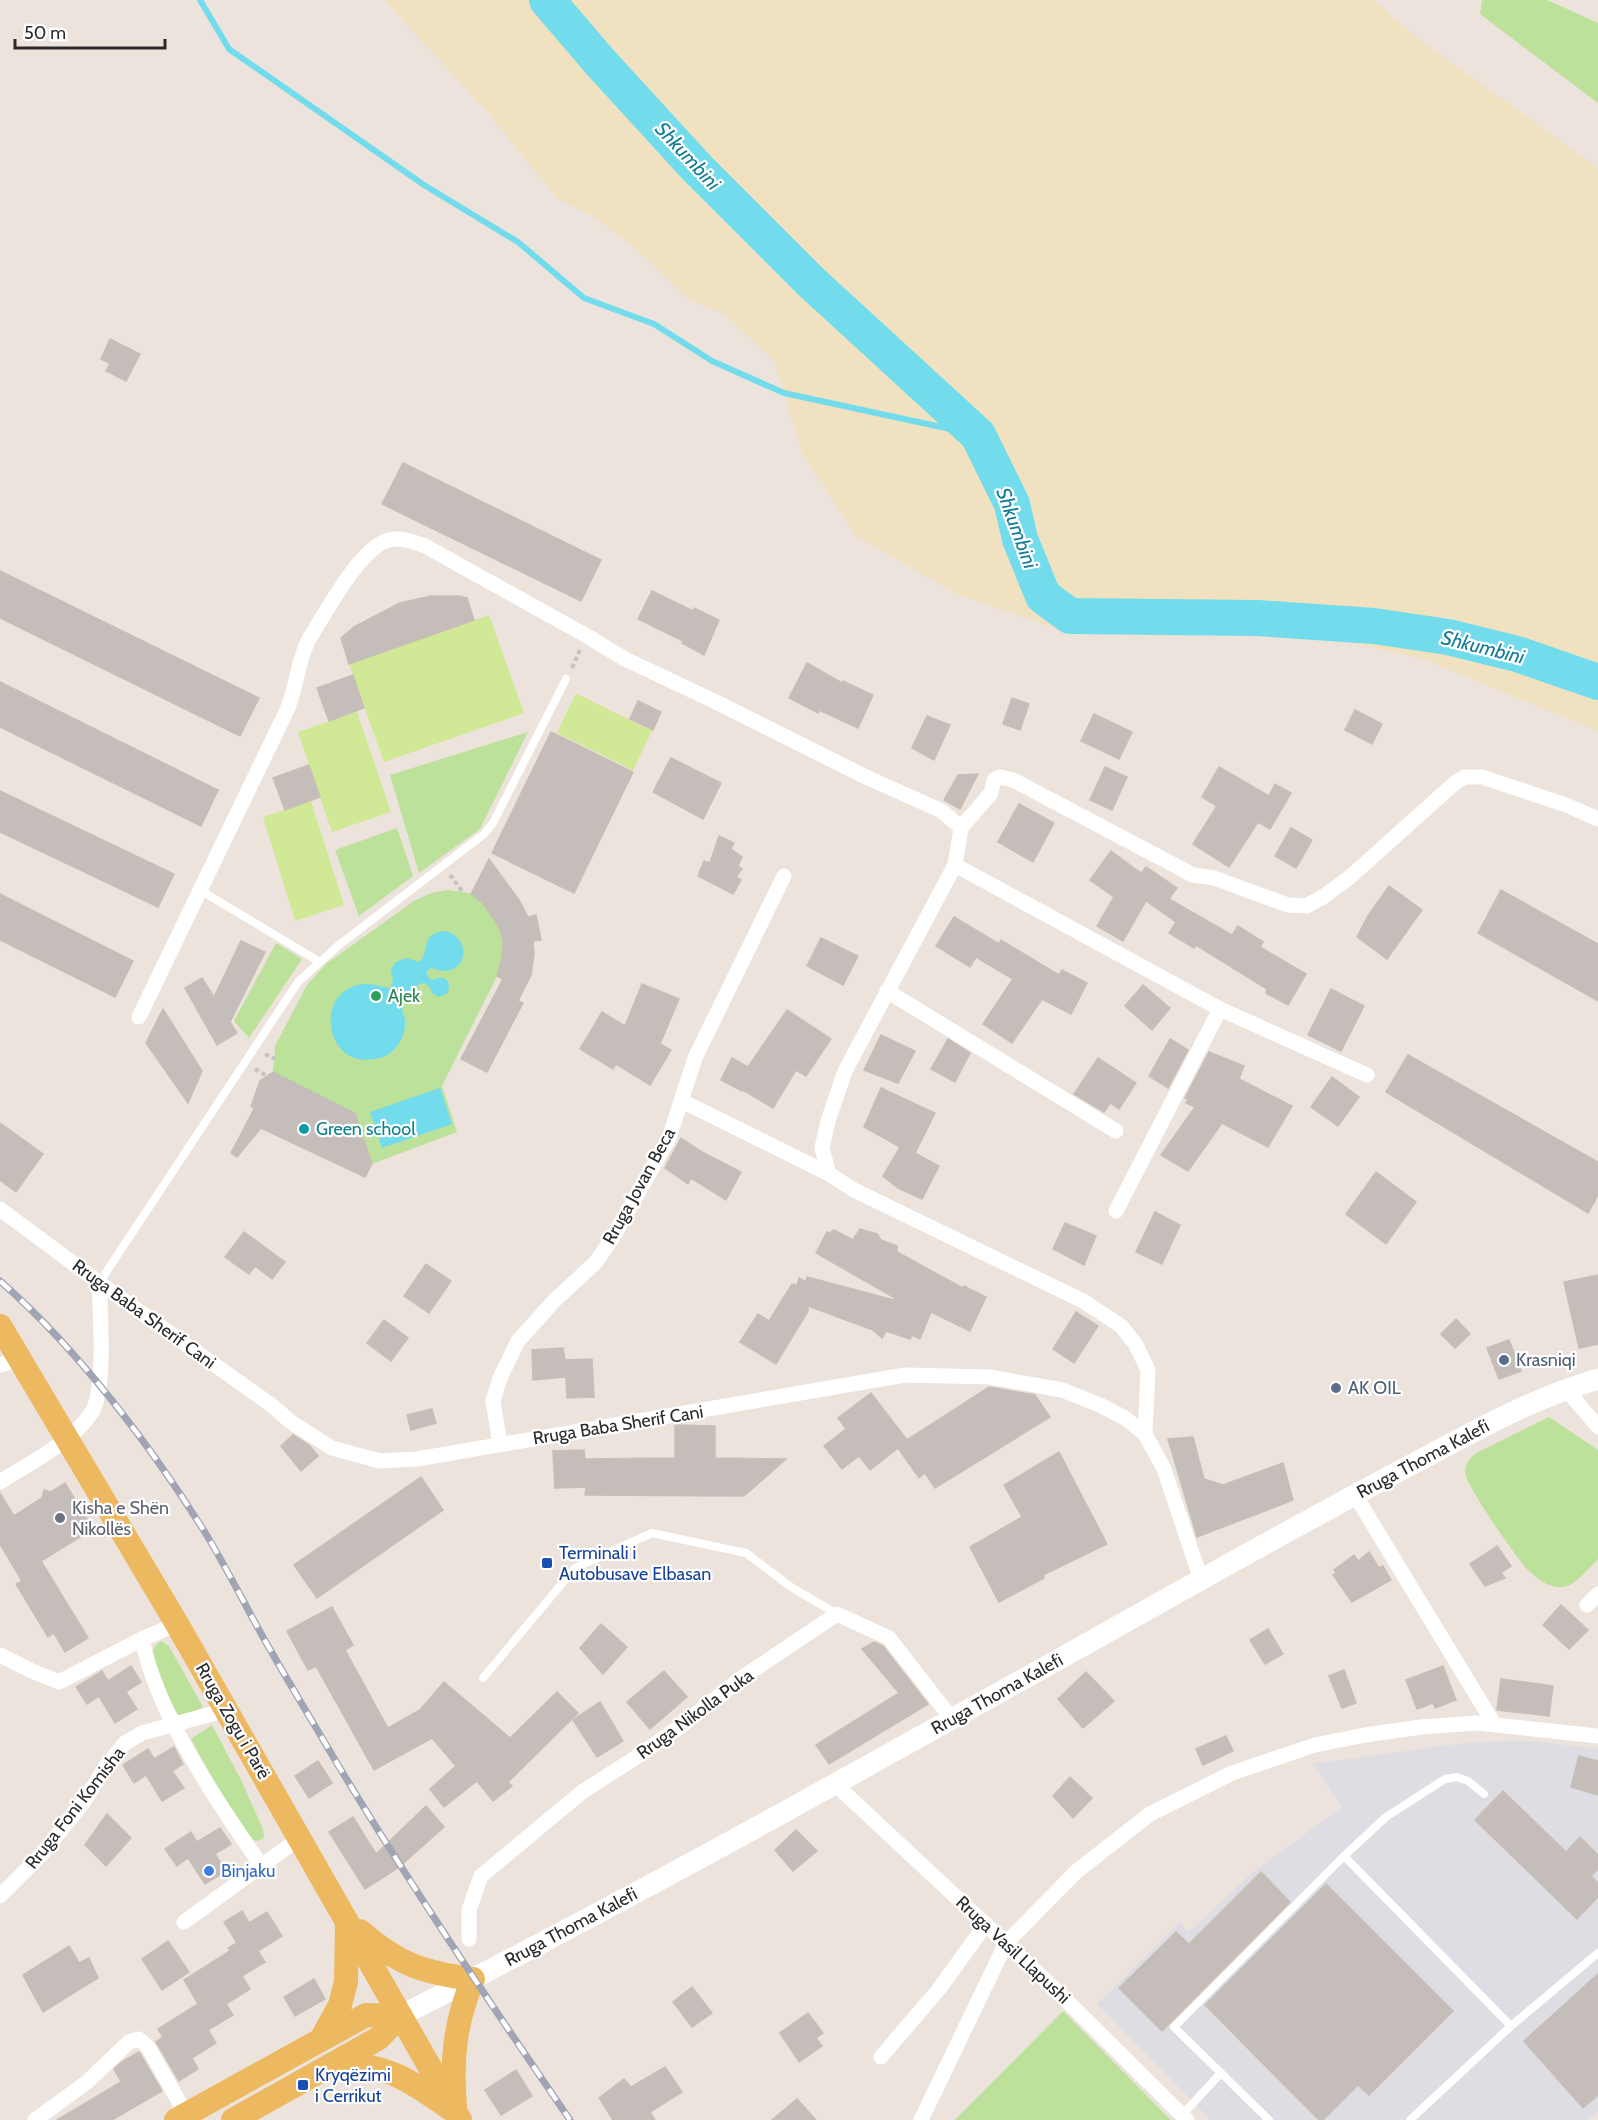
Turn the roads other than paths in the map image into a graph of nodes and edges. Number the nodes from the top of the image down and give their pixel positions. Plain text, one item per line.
1 (566, 679) road end
2 (1598, 819) edge
3 (961, 828) junction
4 (954, 865) junction
5 (784, 876) dead end
6 (200, 890) junction
7 (320, 962) junction
8 (887, 991) junction
9 (1220, 1009) junction
10 (139, 1017) dead end
11 (1368, 1075) dead end
12 (682, 1101) junction
13 (1116, 1131) dead end
14 (829, 1174) junction
15 (0, 1209) edge
16 (1116, 1211) dead end
17 (99, 1283) junction
18 (0, 1326) edge
19 (10, 1362) edge
20 (1598, 1378) edge
21 (1565, 1388) junction
22 (1598, 1426) edge
23 (1145, 1434) junction
24 (68, 1438) junction
25 (500, 1444) junction
26 (0, 1482) edge
27 (1355, 1495) junction
28 (1200, 1580) junction
29 (837, 1614) junction
30 (177, 1624) junction
31 (142, 1639) junction
32 (0, 1655) edge
33 (483, 1678) dead end
34 (226, 1710) junction
35 (952, 1719) junction
36 (1494, 1724) junction
37 (174, 1725) junction
38 (1598, 1736) edge
39 (835, 1784) junction
40 (1484, 1794) dead end
41 (300, 1838) junction
42 (1344, 1856) junction
43 (261, 1865) junction
44 (0, 1896) edge
45 (347, 1919) junction
46 (184, 1922) dead end
47 (986, 1924) junction
48 (469, 1939) dead end
49 (1006, 1943) junction
50 (1598, 1953) edge
51 (473, 1979) junction
52 (400, 2016) junction
53 (1511, 2026) junction
54 (322, 2038) junction
55 (881, 2057) dead end
56 (335, 2064) junction
57 (1221, 2073) junction
58 (458, 2116) edge
59 (181, 2117) edge
60 (1184, 2117) edge
61 (35, 2120) edge
62 (233, 2120) edge
63 (921, 2120) edge
64 (1269, 2120) edge
65 (1410, 2120) edge

1 - 7 lane
2 - 3 street
3 - 4 street
3 - 6 street
4 - 8 street
4 - 9 street
5 - 12 street, Rruga Jovan Beca
6 - 7 lane
6 - 10 street
7 - 17 lane
8 - 13 street
8 - 14 street
9 - 11 street
9 - 16 street
12 - 14 street
12 - 25 street, Rruga Jovan Beca
14 - 23 street
15 - 17 street, Rruga Baba Sherif Cani
17 - 24 street
17 - 25 street, Rruga Baba Sherif Cani
18 - 19 main road, Rruga Zogu i Parë
19 - 24 main road, Rruga Zogu i Parë
20 - 21 main road, Rruga Thoma Kalefi
21 - 22 street
21 - 27 main road, Rruga Thoma Kalefi
23 - 25 street, Rruga Baba Sherif Cani
23 - 28 street, Rruga Baba Sherif Cani
24 - 26 street
24 - 30 main road, Rruga Zogu i Parë
27 - 28 main road, Rruga Thoma Kalefi
27 - 36 street
28 - 35 main road, Rruga Thoma Kalefi
29 - 33 lane
29 - 35 street
29 - 48 street, Rruga Nikolla Puka
30 - 31 street
30 - 34 main road, Rruga Zogu i Parë
31 - 32 street
31 - 37 street
34 - 37 street, Rruga Foni Komisha
34 - 41 main road, Rruga Zogu i Parë
35 - 39 main road, Rruga Thoma Kalefi
36 - 38 street
36 - 49 street
37 - 43 street
37 - 44 street, Rruga Foni Komisha
39 - 47 street, Rruga Vasil Llapushi
39 - 51 main road, Rruga Thoma Kalefi
40 - 42 lane
41 - 43 street
41 - 45 main road, Rruga Zogu i Parë
42 - 53 lane
42 - 57 lane
43 - 46 street
45 - 51 main road
45 - 52 main road, Rruga Zogu i Parë
45 - 54 main road
47 - 49 street, Rruga Vasil Llapushi
47 - 55 street
49 - 60 street, Rruga Vasil Llapushi
49 - 63 street
50 - 53 lane
51 - 52 main road, Rruga Thoma Kalefi
51 - 58 main road
52 - 54 main road, Rruga Thoma Kalefi
52 - 56 main road, Rruga Thoma Kalefi
52 - 58 main road, Rruga Zogu i Parë
53 - 65 lane
54 - 59 main road, Rruga Thoma Kalefi
56 - 58 main road
56 - 62 main road, Rruga Thoma Kalefi
57 - 60 lane
57 - 64 lane
59 - 61 street

